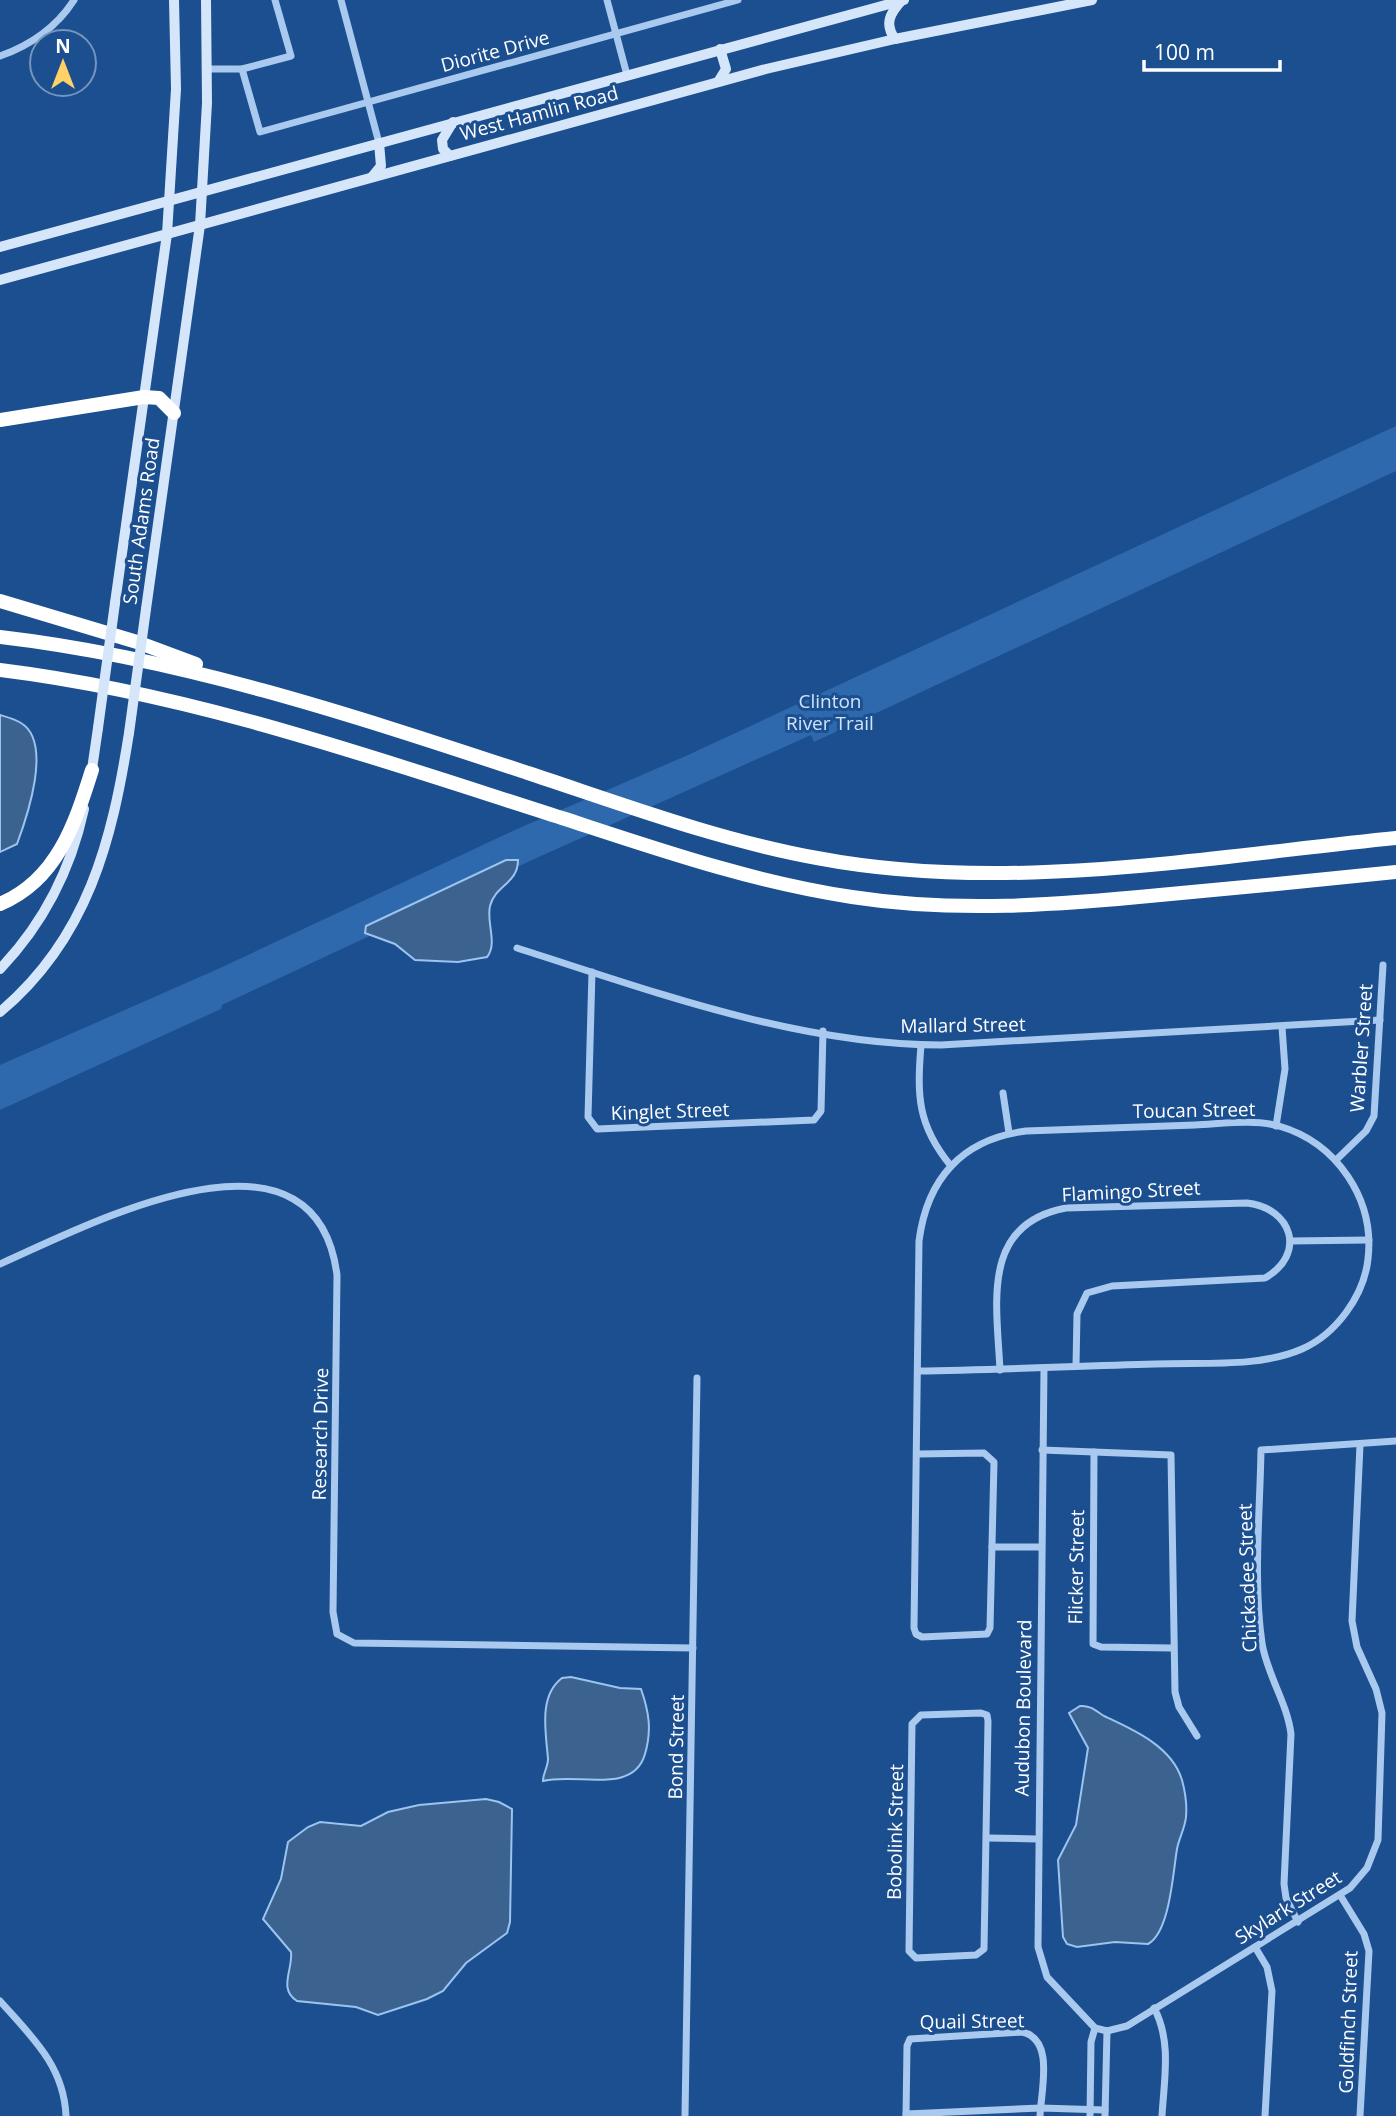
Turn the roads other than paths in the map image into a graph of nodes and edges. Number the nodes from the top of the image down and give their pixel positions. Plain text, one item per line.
1 (74, 0) edge
2 (174, 0) edge
3 (206, 0) edge
4 (275, 0) edge
5 (341, 0) edge
6 (607, 0) edge
7 (738, 0) edge
8 (903, 0) edge
9 (1092, 0) edge
10 (617, 34) junction
11 (895, 39) junction
12 (720, 49) junction
13 (0, 56) edge
14 (207, 69) junction
15 (242, 69) junction
16 (628, 75) junction
17 (718, 82) junction
18 (368, 102) junction
19 (453, 122) junction
20 (379, 143) junction
21 (450, 156) junction
22 (370, 179) junction
23 (203, 192) junction
24 (170, 201) junction
25 (200, 225) junction
26 (167, 234) junction
27 (0, 247) edge
28 (0, 280) edge
29 (144, 397) junction
30 (174, 413) junction
31 (0, 420) edge
32 (0, 601) edge
33 (0, 637) edge
34 (0, 670) edge
35 (0, 677) edge
36 (49, 677) junction
37 (259, 689) junction
38 (92, 769) junction
39 (1396, 838) edge
40 (1396, 872) edge
41 (0, 904) edge
42 (517, 948) dead end
43 (1383, 965) dead end
44 (0, 969) edge
45 (592, 972) junction
46 (0, 1012) edge
47 (1380, 1020) junction
48 (1282, 1027) junction
49 (823, 1031) junction
50 (921, 1045) junction
51 (1003, 1093) dead end
52 (1276, 1126) junction
53 (1009, 1133) junction
54 (1336, 1160) junction
55 (951, 1166) junction
56 (1369, 1240) junction
57 (1290, 1241) junction
58 (0, 1264) edge
59 (1076, 1366) junction
60 (1044, 1368) junction
61 (1000, 1370) junction
62 (918, 1371) junction
63 (697, 1378) dead end
64 (1396, 1441) edge
65 (1360, 1445) junction
66 (1042, 1450) junction
67 (1094, 1452) junction
68 (917, 1454) junction
69 (992, 1547) junction
70 (1041, 1547) junction
71 (693, 1648) junction
72 (1172, 1648) junction
73 (1197, 1736) dead end
74 (987, 1838) junction
75 (1037, 1839) junction
76 (1340, 1895) junction
77 (1298, 1922) junction
78 (1255, 1948) junction
79 (0, 2001) edge
80 (1154, 2008) junction
81 (1095, 2028) junction
82 (1107, 2031) junction
83 (1041, 2112) edge
84 (1090, 2113) edge
85 (1105, 2113) edge
86 (906, 2115) edge
87 (66, 2116) edge
88 (685, 2116) edge
89 (1162, 2116) edge
90 (1265, 2116) edge
91 (1360, 2116) edge

1 - 13 street
2 - 24 main road, South Adams Road
3 - 14 main road, South Adams Road
4 - 15 street
5 - 18 street
6 - 10 street
7 - 10 street, Diorite Drive
8 - 11 main road
8 - 12 main road, West Hamlin Road
9 - 11 main road, West Hamlin Road
10 - 16 street
10 - 18 street, Diorite Drive
11 - 17 main road, West Hamlin Road
12 - 16 main road, West Hamlin Road
12 - 17 main road
14 - 15 street
14 - 23 main road, South Adams Road
15 - 18 street, Diorite Drive
16 - 19 main road, West Hamlin Road
17 - 21 main road, West Hamlin Road
18 - 20 street
19 - 20 main road, West Hamlin Road
19 - 21 main road
20 - 22 main road
20 - 23 main road, West Hamlin Road
21 - 22 main road, West Hamlin Road
22 - 25 main road, West Hamlin Road
23 - 24 main road, West Hamlin Road
23 - 25 main road, South Adams Road
24 - 26 main road, South Adams Road
24 - 27 main road, West Hamlin Road
25 - 26 main road, West Hamlin Road
25 - 30 main road, South Adams Road
26 - 28 main road, West Hamlin Road
26 - 29 main road, South Adams Road
29 - 30 highway
29 - 31 highway
29 - 38 main road, South Adams Road, bridge
30 - 46 main road, South Adams Road, bridge
32 - 37 highway
33 - 37 highway
34 - 36 highway
35 - 36 highway
36 - 40 highway
37 - 39 highway
38 - 41 highway
38 - 44 main road, South Adams Road
42 - 45 street, Mallard Street
43 - 47 street, Warbler Street
45 - 49 street, Mallard Street
45 - 49 street, Kinglet Street
47 - 48 street, Mallard Street
47 - 54 street, Warbler Street
48 - 50 street, Mallard Street
48 - 52 street
49 - 50 street, Mallard Street
50 - 55 street
51 - 53 street
52 - 53 street, Toucan Street
52 - 54 street, Toucan Street
53 - 55 street, Toucan Street
54 - 56 street, Toucan Street
55 - 62 street, Toucan Street
56 - 57 street
56 - 59 street, Toucan Street
57 - 59 street
57 - 61 street, Flamingo Street
58 - 71 street, Research Drive
59 - 60 street, Toucan Street
60 - 61 street, Toucan Street
60 - 66 street, Audubon Boulevard
61 - 62 street, Toucan Street
62 - 68 street
63 - 71 street, Bond Street
64 - 65 street
65 - 76 street, Skylark Street
65 - 77 street, Chickadee Street
66 - 67 street
66 - 70 street, Audubon Boulevard
67 - 72 street
67 - 72 street, Flicker Street
68 - 69 street
68 - 69 street
69 - 70 street
70 - 75 street, Audubon Boulevard
71 - 88 street, Bond Street
72 - 73 street
74 - 74 street, Bobolink Street
74 - 75 street
75 - 81 street, Audubon Boulevard
76 - 77 street, Skylark Street
76 - 91 street, Goldfinch Street
77 - 78 street, Skylark Street
78 - 80 street, Skylark Street
78 - 90 street
79 - 87 street
80 - 82 street, Skylark Street
80 - 89 street
81 - 82 street
81 - 84 street
82 - 85 street
83 - 84 street, Quail Street
83 - 86 street, Quail Street
83 - 86 street, Quail Street
84 - 85 street, Quail Street

